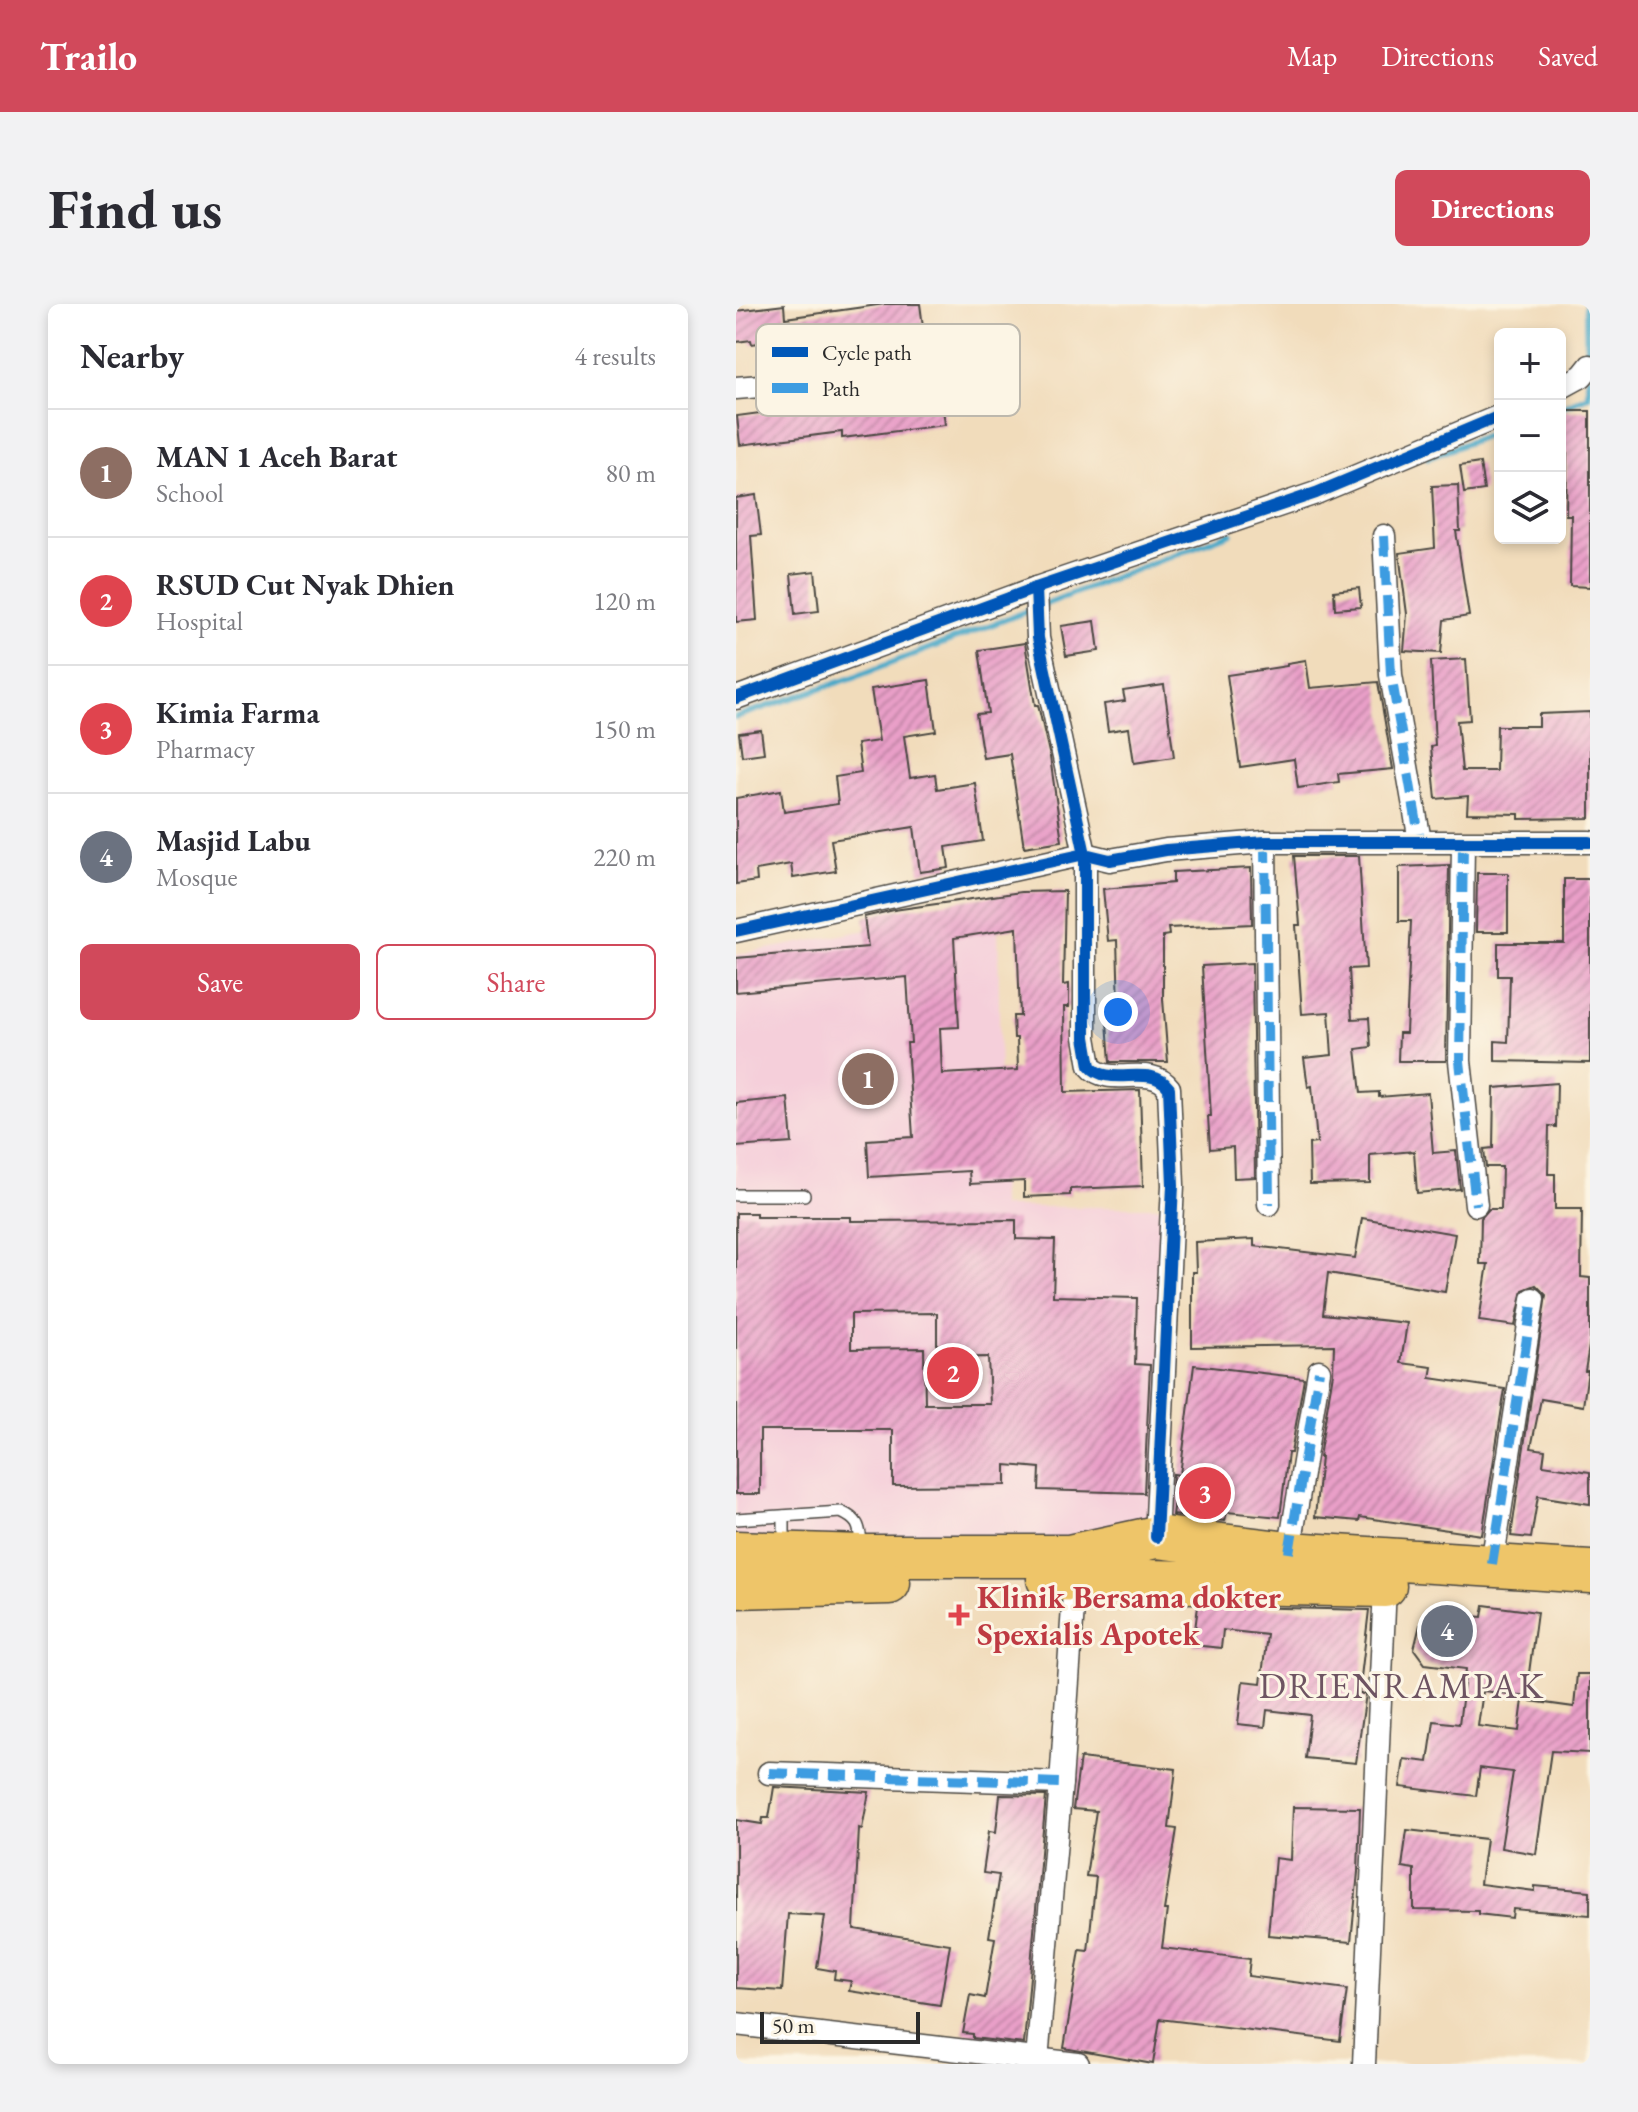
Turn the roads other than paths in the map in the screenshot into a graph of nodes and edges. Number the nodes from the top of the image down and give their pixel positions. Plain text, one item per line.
1 (1590, 366) edge
2 (1566, 385) edge
3 (756, 386) edge
4 (736, 388) edge
5 (1494, 419) edge
6 (1384, 536) dead end
7 (1036, 588) junction
8 (736, 698) edge
9 (1420, 841) junction
10 (1265, 842) junction
11 (1590, 842) edge
12 (1463, 843) junction
13 (1085, 854) junction
14 (736, 931) edge
15 (736, 1195) edge
16 (804, 1195) dead end
17 (1269, 1204) dead end
18 (1476, 1205) dead end
19 (1533, 1299) dead end
20 (1319, 1371) dead end
21 (736, 1519) edge
22 (784, 1534) junction
23 (1156, 1537) junction
24 (736, 1552) edge
25 (1289, 1553) junction
26 (1492, 1564) junction
27 (866, 1570) junction
28 (1590, 1572) edge
29 (1075, 1578) junction
30 (1385, 1586) junction
31 (736, 1587) edge
32 (1590, 1598) edge
33 (769, 1773) dead end
34 (1061, 1783) junction
35 (736, 2024) edge
36 (1037, 2060) junction
37 (1078, 2064) edge
38 (1364, 2064) edge

1 - 2 street
3 - 4 street
5 - 7 street
6 - 9 street
7 - 8 street
7 - 13 street
9 - 10 street
9 - 12 street
10 - 13 street
10 - 17 street
11 - 12 street
12 - 18 street
13 - 14 street
13 - 23 street
15 - 16 lane
19 - 26 street
20 - 25 street
21 - 22 lane
22 - 24 highway
22 - 27 highway
23 - 25 highway
23 - 27 highway
25 - 26 highway
26 - 28 highway
27 - 29 highway
27 - 31 highway
29 - 30 highway
29 - 34 street
30 - 32 highway
30 - 38 street
33 - 34 street
34 - 36 street
35 - 36 street
36 - 37 street

